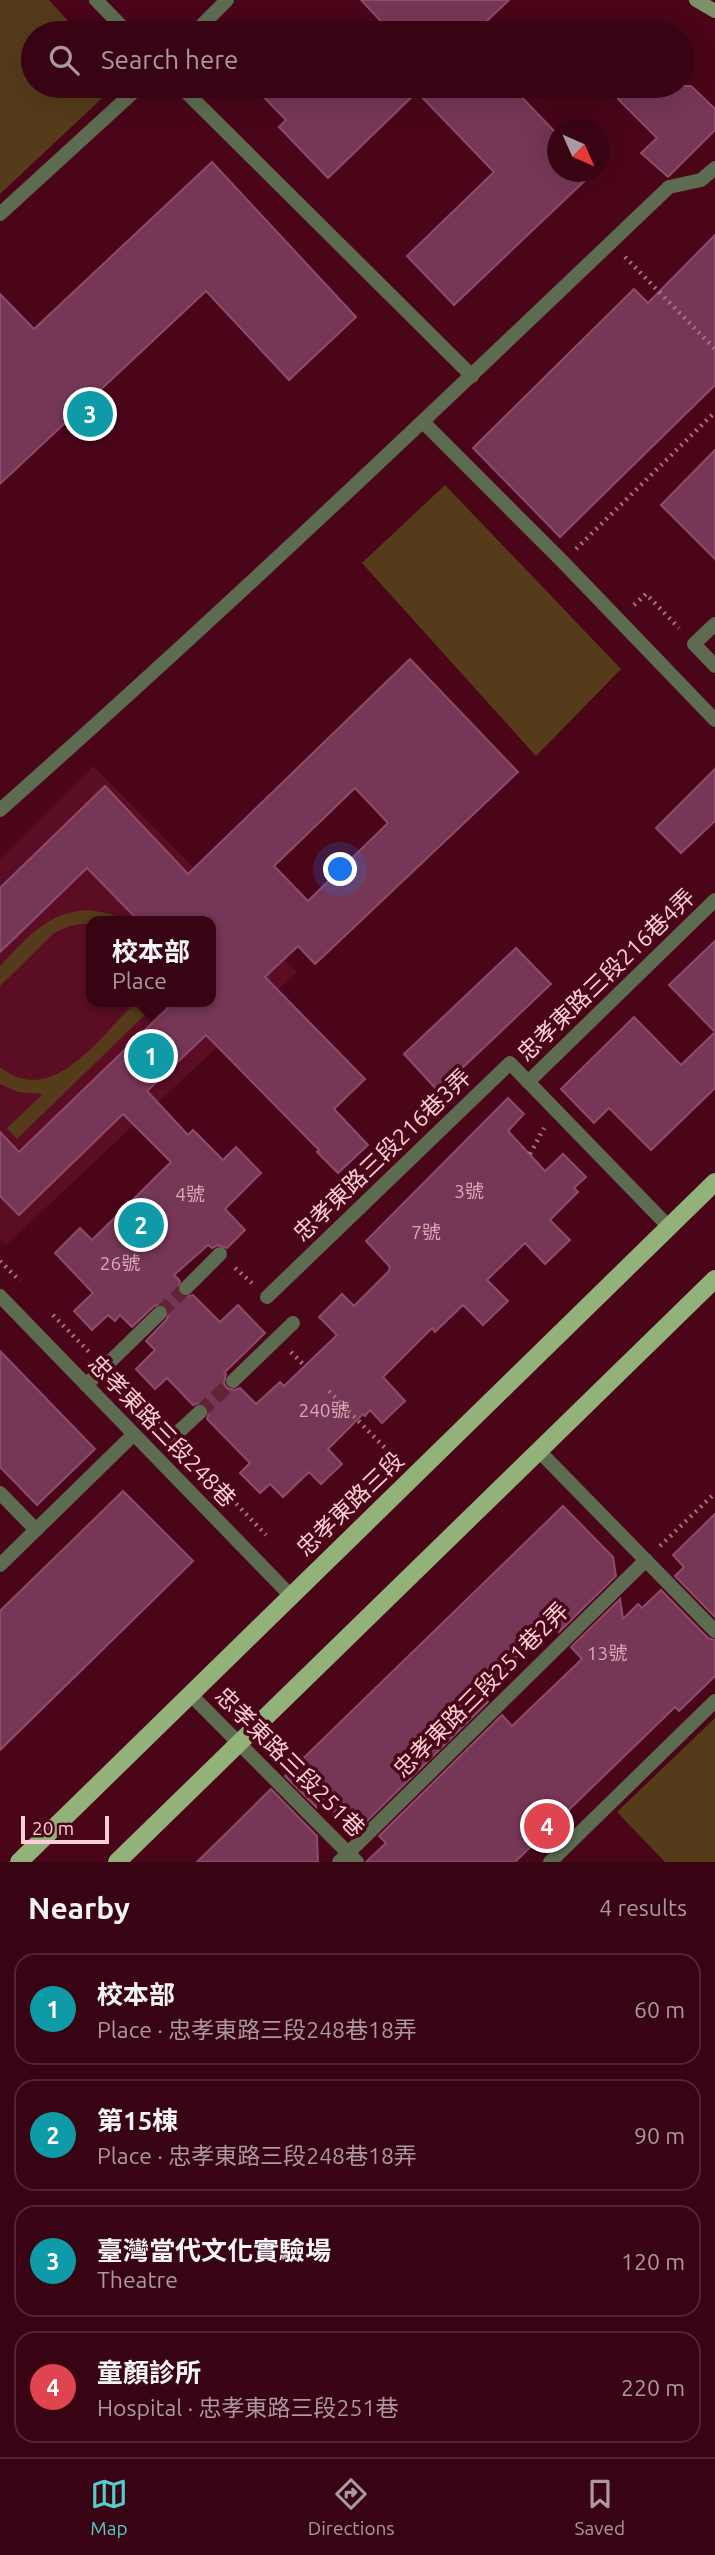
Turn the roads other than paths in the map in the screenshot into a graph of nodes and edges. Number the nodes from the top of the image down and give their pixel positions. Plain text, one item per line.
1 (96, 0) edge
2 (228, 0) edge
3 (696, 0) edge
4 (715, 11) edge
5 (116, 21) edge
6 (206, 21) edge
7 (126, 98) edge
8 (192, 98) edge
9 (715, 168) edge
10 (0, 214) edge
11 (472, 376) junction
12 (423, 422) junction
13 (715, 624) edge
14 (715, 666) edge
15 (715, 720) edge
16 (0, 810) edge
17 (715, 900) edge
18 (528, 1082) junction
19 (715, 1182) edge
20 (668, 1227) junction
21 (220, 1254) dead end
22 (715, 1279) edge
23 (186, 1287) tunnel mouth
24 (0, 1296) edge
25 (267, 1297) dead end
26 (160, 1313) tunnel mouth
27 (293, 1323) dead end
28 (233, 1381) tunnel mouth
29 (86, 1385) junction
30 (200, 1412) tunnel mouth
31 (134, 1434) junction
32 (173, 1437) road end
33 (538, 1451) junction
34 (0, 1493) edge
35 (36, 1530) junction
36 (646, 1560) junction
37 (0, 1565) edge
38 (291, 1596) junction
39 (715, 1631) edge
40 (190, 1694) junction
41 (715, 1700) edge
42 (239, 1744) junction
43 (348, 1859) edge
44 (19, 1862) edge
45 (117, 1862) edge
46 (551, 1862) edge

1 - 5 street
2 - 6 street
3 - 4 street
7 - 10 street
8 - 11 street
9 - 11 street
11 - 12 street
12 - 15 street
12 - 16 street
13 - 14 street
17 - 18 street, 忠孝東路三段216巷4弄
18 - 20 street
18 - 25 street, 忠孝東路三段216巷3弄
19 - 20 main road, 忠孝東路三段
20 - 38 main road, 忠孝東路三段
21 - 23 street
22 - 33 main road
24 - 29 street, 忠孝東路三段248巷
26 - 29 street
27 - 28 street
29 - 31 street, 忠孝東路三段248巷
30 - 32 street
31 - 35 street
31 - 38 street, 忠孝東路三段248巷
33 - 36 street
33 - 42 main road
34 - 35 street
35 - 37 street
36 - 39 street
36 - 43 street, 忠孝東路三段251巷2弄
38 - 40 main road, 忠孝東路三段
40 - 42 street, 忠孝東路三段251巷
40 - 44 main road, 忠孝東路三段
41 - 46 street
42 - 43 street, 忠孝東路三段251巷
42 - 45 main road

